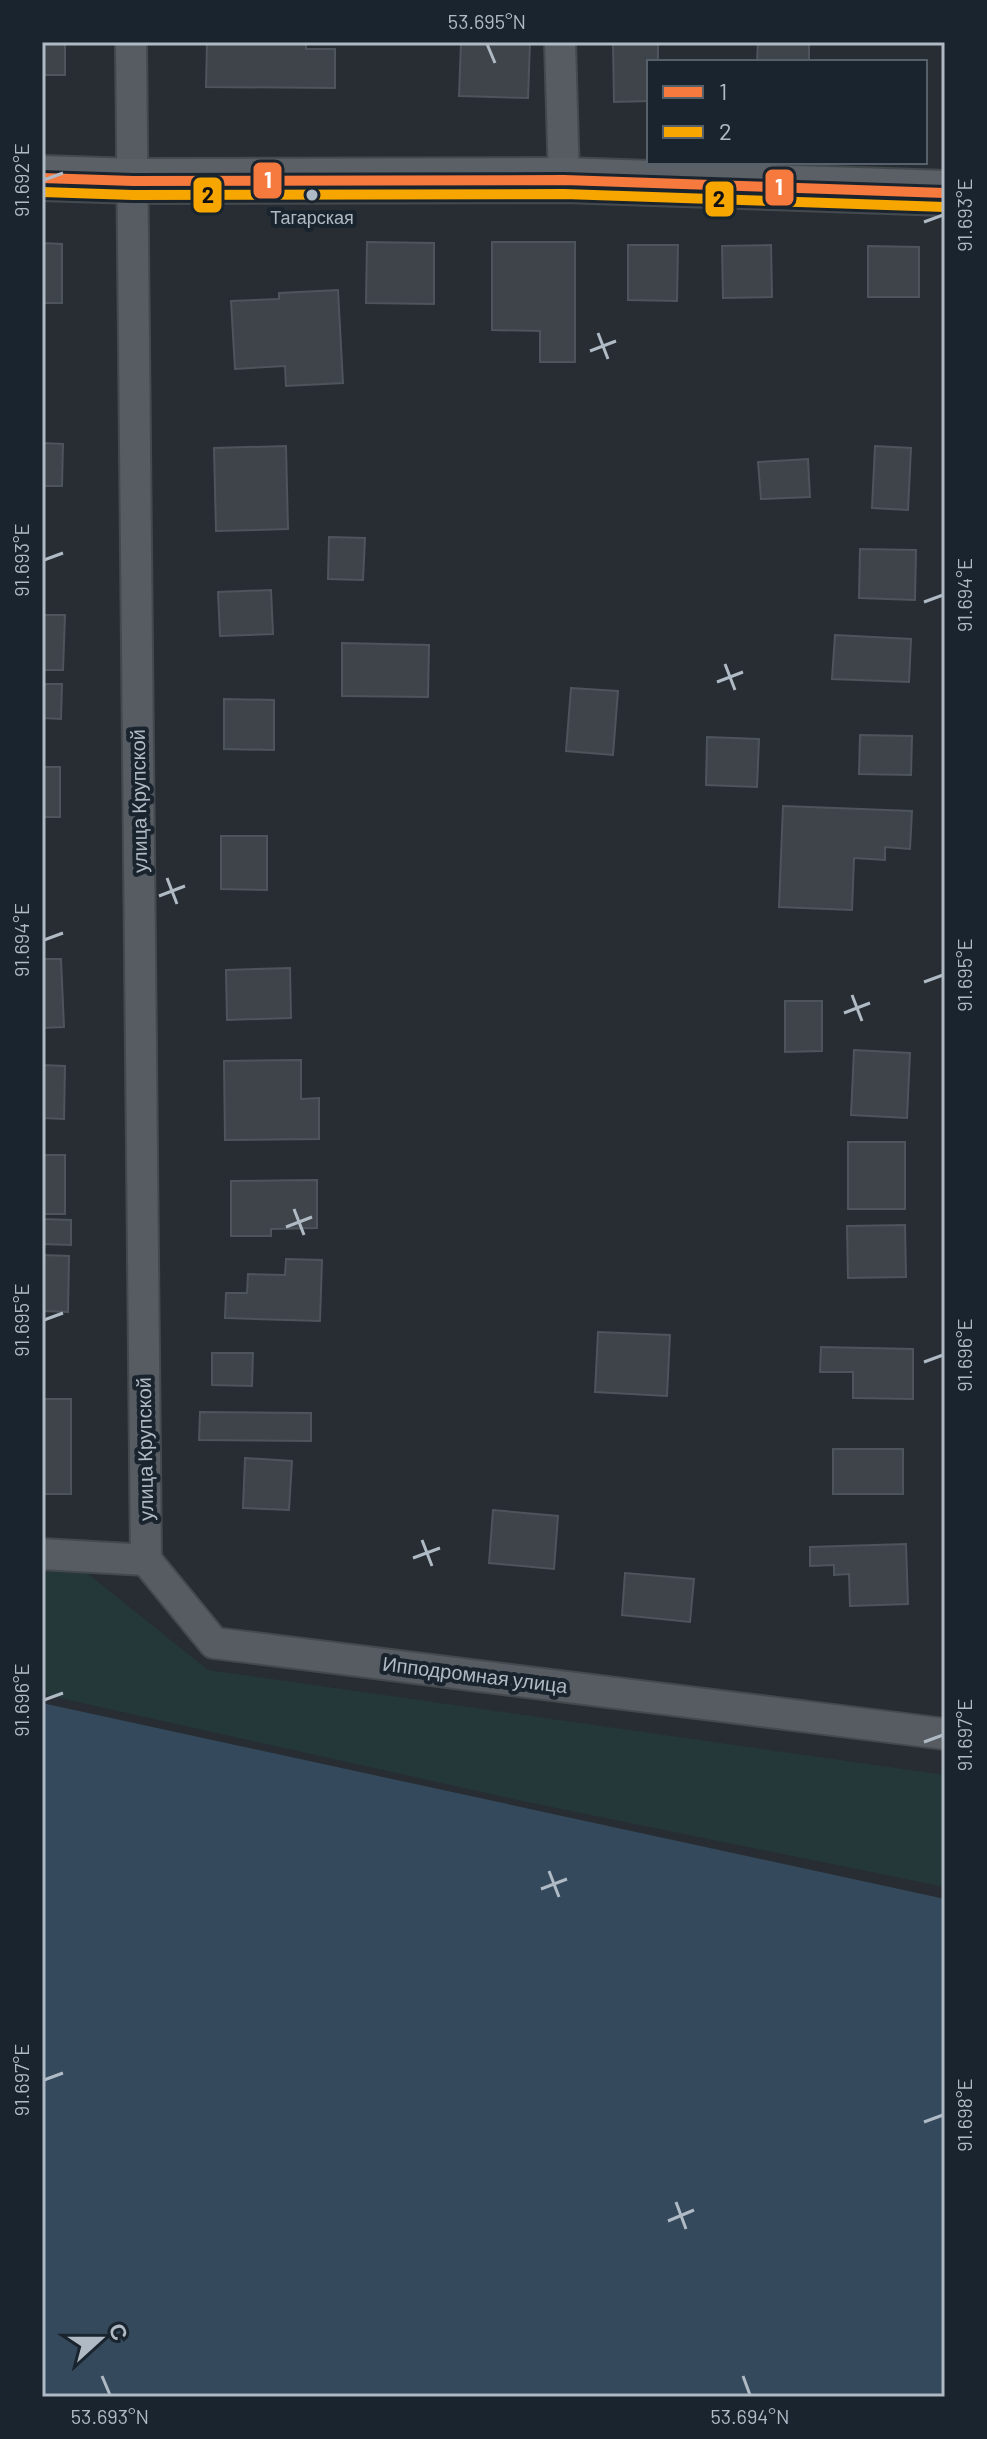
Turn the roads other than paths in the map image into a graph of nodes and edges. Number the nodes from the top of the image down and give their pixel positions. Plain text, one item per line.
1 (131, 42) edge
2 (560, 42) edge
3 (42, 178) edge
4 (564, 180) junction
5 (133, 181) junction
6 (945, 193) edge
7 (42, 1554) edge
8 (146, 1560) junction
9 (945, 1734) edge

1 - 5 street, улица Крупской
2 - 4 street
3 - 5 street
4 - 5 street
4 - 6 street
5 - 8 street, улица Крупской
7 - 8 street
8 - 9 street, Ипподромная улица

